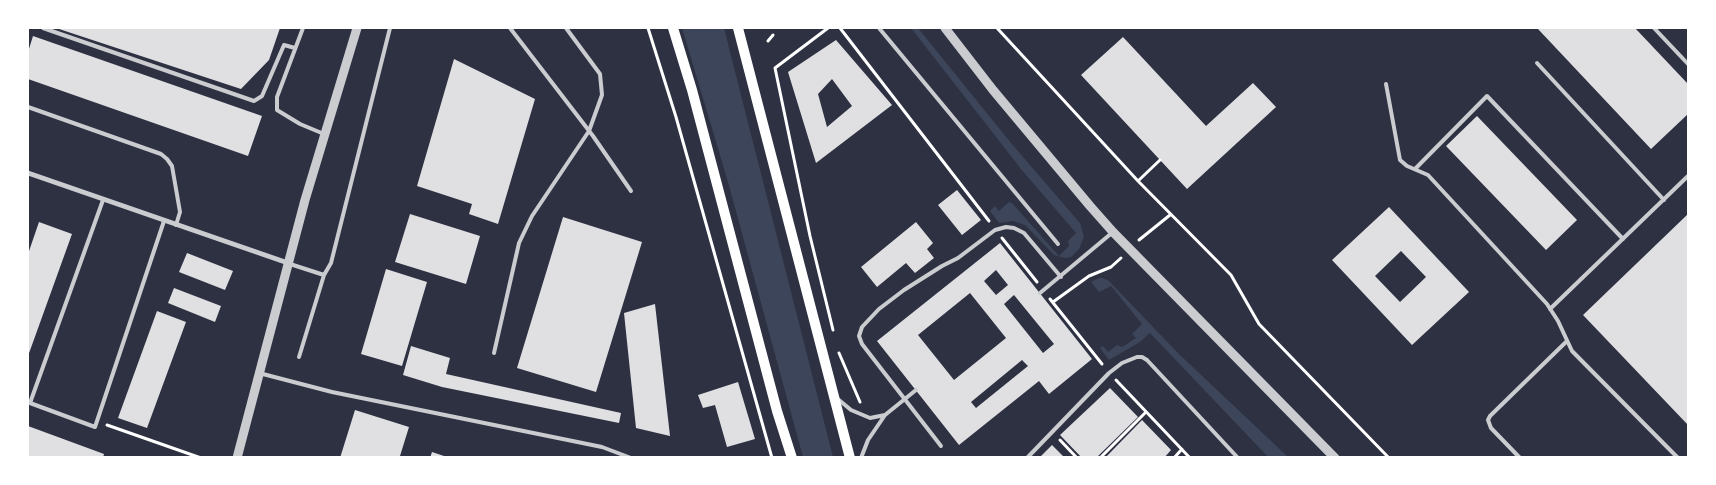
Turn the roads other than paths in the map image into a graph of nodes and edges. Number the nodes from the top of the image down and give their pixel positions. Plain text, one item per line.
1 (43, 28) edge
2 (303, 28) edge
3 (357, 28) edge
4 (390, 28) edge
5 (510, 28) edge
6 (566, 28) edge
7 (673, 28) edge
8 (738, 28) edge
9 (879, 28) edge
10 (945, 28) edge
11 (1654, 28) edge
12 (295, 48) junction
13 (1537, 63) dead end
14 (1688, 64) edge
15 (1386, 84) dead end
16 (28, 107) edge
17 (589, 131) junction
18 (324, 134) junction
19 (1415, 169) junction
20 (28, 173) edge
21 (1688, 176) edge
22 (630, 191) dead end
23 (103, 200) junction
24 (1664, 200) junction
25 (164, 221) junction
26 (176, 225) junction
27 (1113, 232) junction
28 (1623, 239) junction
29 (1058, 244) dead end
30 (288, 263) junction
31 (324, 275) junction
32 (1060, 277) junction
33 (1040, 294) dead end
34 (1550, 309) junction
35 (1567, 341) junction
36 (494, 353) dead end
37 (299, 357) dead end
38 (259, 373) junction
39 (916, 390) dead end
40 (833, 392) junction
41 (905, 399) junction
42 (885, 415) junction
43 (941, 446) dead end
44 (237, 458) edge
45 (631, 458) edge
46 (792, 458) edge
47 (850, 458) edge
48 (860, 458) edge
49 (1027, 458) edge
50 (1238, 458) edge
51 (1335, 458) edge
52 (1520, 458) edge
53 (1678, 458) edge

1 - 12 lane
2 - 12 lane
3 - 18 street
4 - 31 lane
5 - 17 lane
6 - 17 lane
7 - 46 main road
8 - 40 main road
9 - 29 lane
10 - 27 street
11 - 14 lane
12 - 18 lane
13 - 24 lane
15 - 19 lane
16 - 26 lane
17 - 22 lane
17 - 36 lane
18 - 30 street
19 - 28 lane
19 - 34 lane
20 - 23 street
21 - 24 lane
23 - 25 street
23 - 25 lane
24 - 28 lane
25 - 26 street
26 - 30 street
27 - 32 lane
27 - 51 street
28 - 34 lane
30 - 31 lane
30 - 38 street
31 - 37 lane
32 - 33 lane
32 - 41 lane
34 - 35 lane
35 - 52 lane
35 - 53 lane
38 - 44 street
38 - 45 lane
39 - 41 lane
40 - 42 lane
40 - 47 main road
41 - 42 lane
41 - 43 lane
42 - 48 lane
49 - 50 lane

